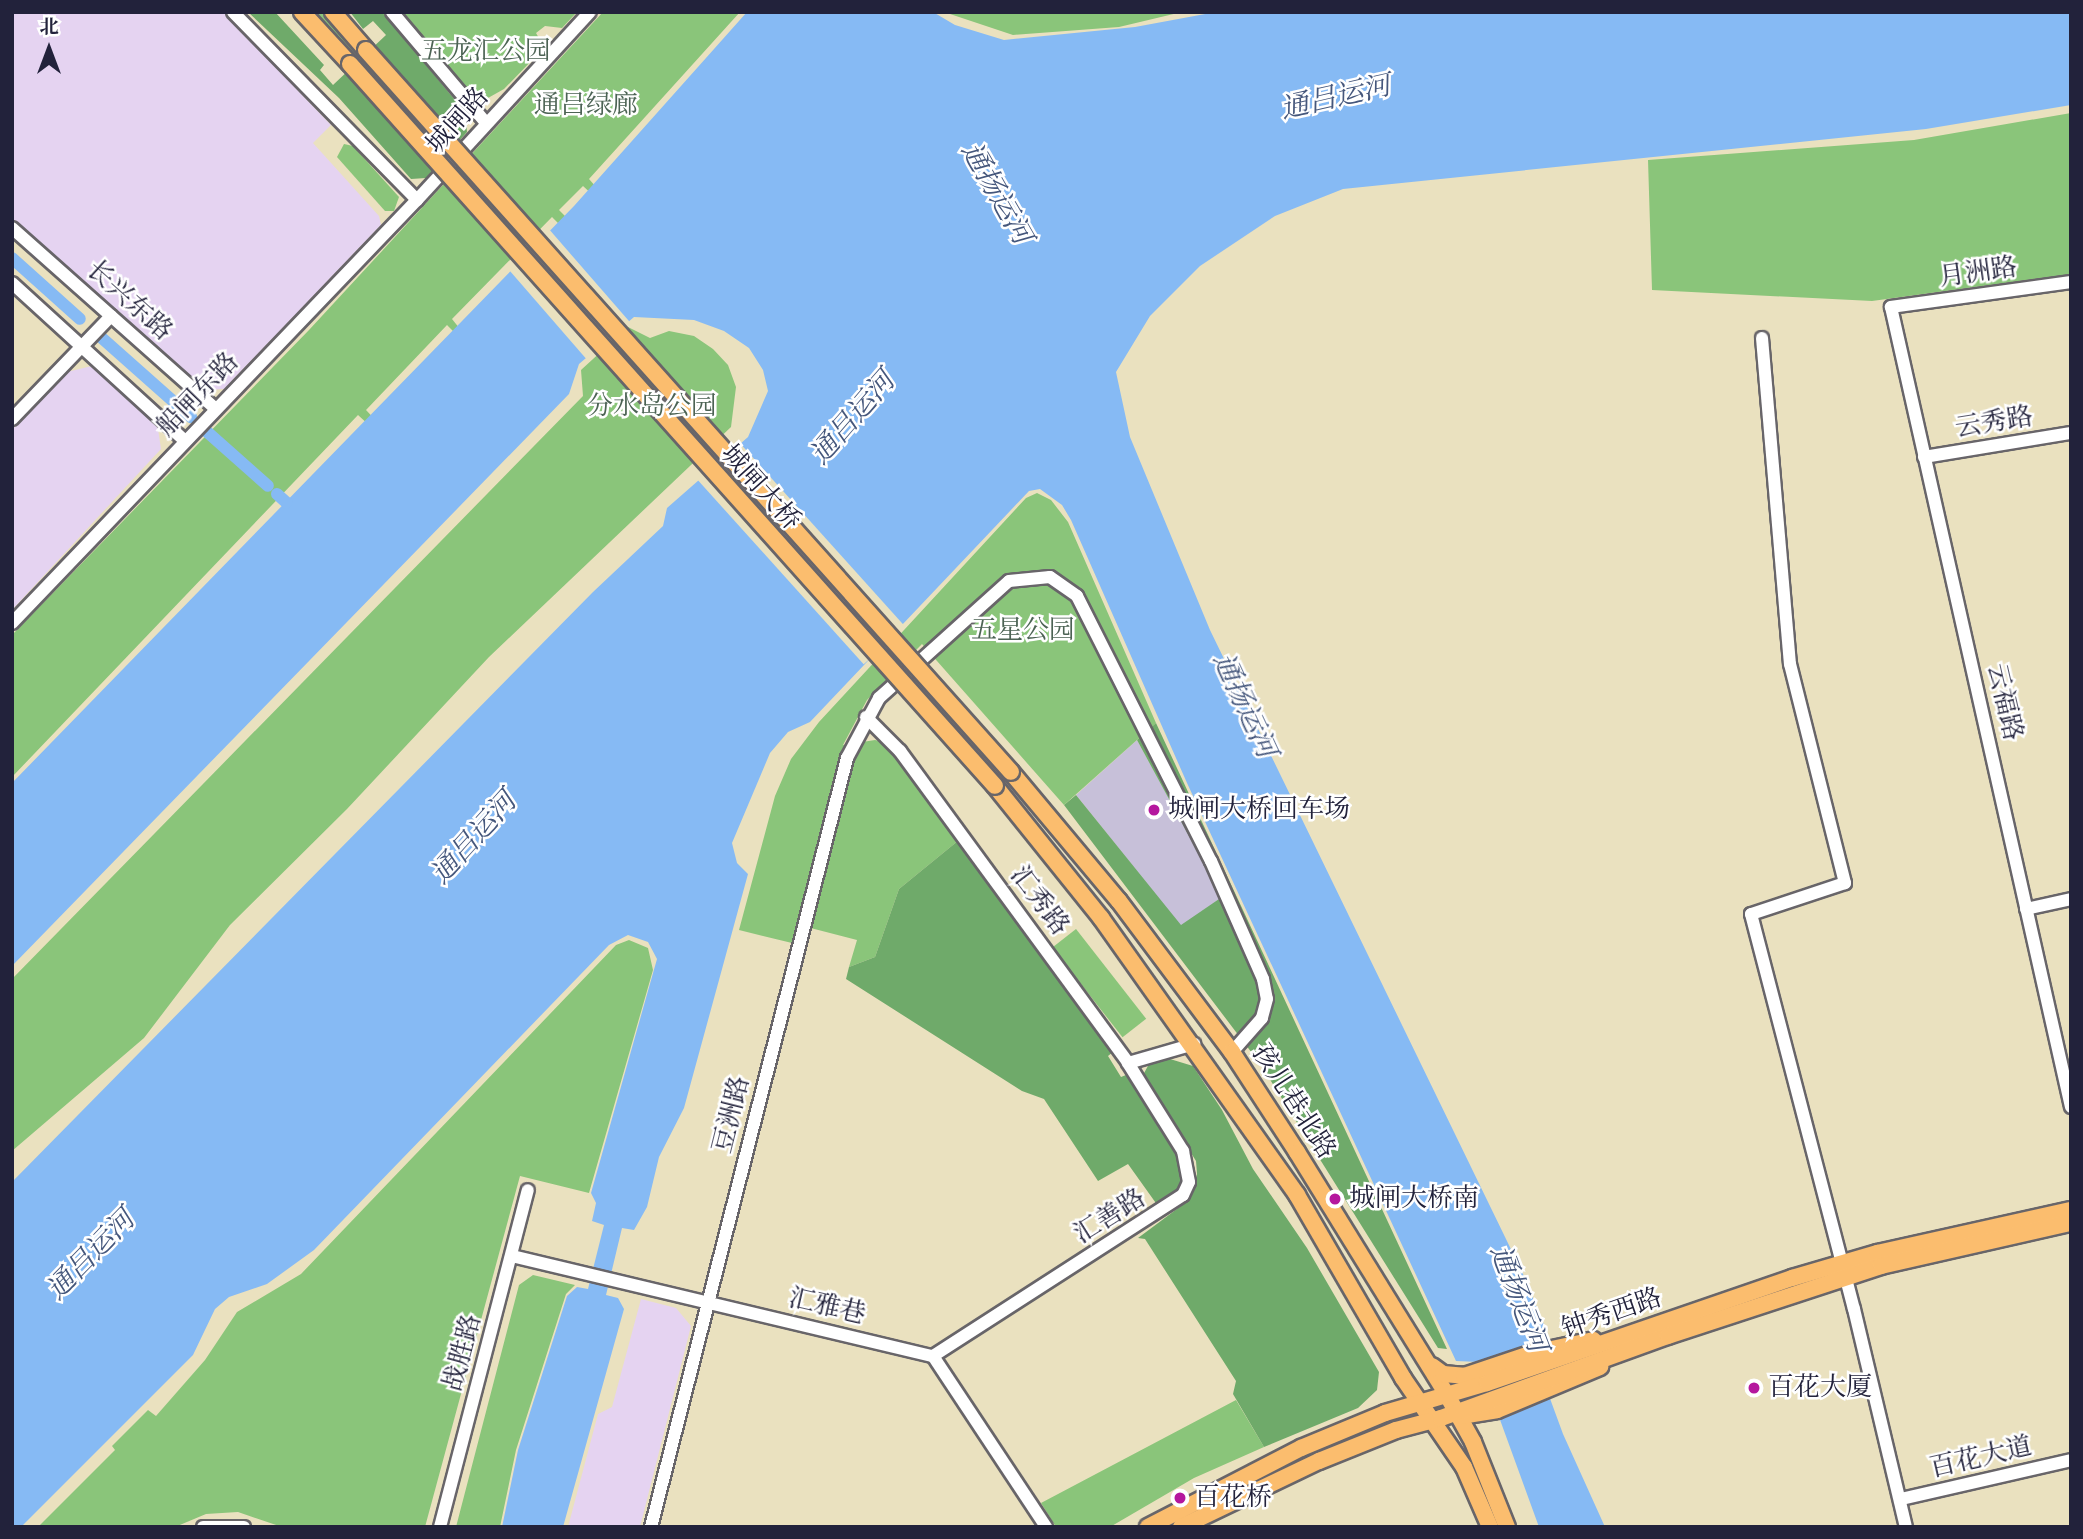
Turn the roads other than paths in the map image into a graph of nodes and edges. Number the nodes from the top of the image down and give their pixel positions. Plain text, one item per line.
1 (233, 12) edge
2 (303, 12) edge
3 (333, 12) edge
4 (392, 12) edge
5 (590, 12) edge
6 (486, 123) junction
7 (418, 200) junction
8 (12, 228) edge
9 (2071, 282) edge
10 (12, 283) edge
11 (1891, 307) joint
12 (111, 316) junction
13 (1762, 338) dead end
14 (83, 346) junction
15 (215, 408) junction
16 (12, 419) edge
17 (2071, 433) edge
18 (185, 441) junction
19 (1924, 457) junction
20 (12, 623) edge
21 (866, 717) junction
22 (1011, 772) joint
23 (995, 786) joint
24 (2071, 899) edge
25 (2026, 909) junction
26 (1194, 1044) junction
27 (1232, 1052) junction
28 (1128, 1063) junction
29 (2071, 1107) edge
30 (528, 1190) dead end
31 (2071, 1210) edge
32 (2071, 1223) edge
33 (512, 1256) junction
34 (1844, 1271) junction
35 (709, 1302) junction
36 (1629, 1343) junction
37 (933, 1356) junction
38 (1426, 1360) junction
39 (1540, 1373) junction
40 (1489, 1390) junction
41 (1447, 1395) junction
42 (1419, 1403) junction
43 (1458, 1414) junction
44 (1437, 1419) junction
45 (2071, 1460) edge
46 (1901, 1499) junction
47 (203, 1527) edge
48 (244, 1527) edge
49 (440, 1527) edge
50 (651, 1527) edge
51 (1046, 1527) edge
52 (1148, 1527) edge
53 (1181, 1527) edge
54 (1490, 1527) edge
55 (1507, 1527) edge
56 (1906, 1527) edge

1 - 7 street
2 - 23 main road, 城闸大桥, bridge
3 - 22 main road, 城闸大桥, bridge
4 - 6 street
5 - 6 street, 城闸路
6 - 7 street, 城闸路
7 - 15 street, 船闸东路
8 - 12 street, 长兴东路
9 - 11 street, 月洲路
10 - 14 street
11 - 19 street, 云福路
12 - 14 street
12 - 15 street, 长兴东路
13 - 34 street
14 - 16 street
14 - 18 street
15 - 18 street, 船闸东路
17 - 19 street, 云秀路
18 - 20 street, 船闸东路
19 - 25 street, 云福路
21 - 27 street, 豆洲路
21 - 28 street, 汇秀路
21 - 35 street, 豆洲路
22 - 27 main road, 孩儿巷北路
23 - 26 main road, 孩儿巷北路
24 - 25 street
25 - 29 street, 云福路
26 - 28 street
26 - 42 main road, 孩儿巷北路
27 - 38 main road, 孩儿巷北路
28 - 37 street, 汇善路
30 - 33 street, 战胜路
31 - 34 main road, 钟秀西路
32 - 34 main road, 钟秀西路
33 - 35 street, 汇雅巷
33 - 49 street, 战胜路
34 - 36 main road, 钟秀西路
34 - 46 street
35 - 37 street, 汇雅巷
35 - 50 street, 豆洲路
36 - 39 main road, 钟秀西路
36 - 39 main road
37 - 51 street
38 - 40 main road
38 - 41 main road, 孩儿巷北路
39 - 40 main road, 钟秀西路
39 - 40 main road
40 - 41 main road, 钟秀西路
40 - 43 main road, 钟秀西路
41 - 42 main road, 钟秀西路
41 - 43 main road, 孩儿巷北路
42 - 44 main road, 孩儿巷北路
42 - 52 main road, 钟秀西路
43 - 44 main road, 钟秀西路
43 - 55 main road, 孩儿巷北路
44 - 53 main road, 钟秀西路
44 - 54 main road, 孩儿巷北路
45 - 46 street, 百花大道
46 - 56 street
47 - 48 street

